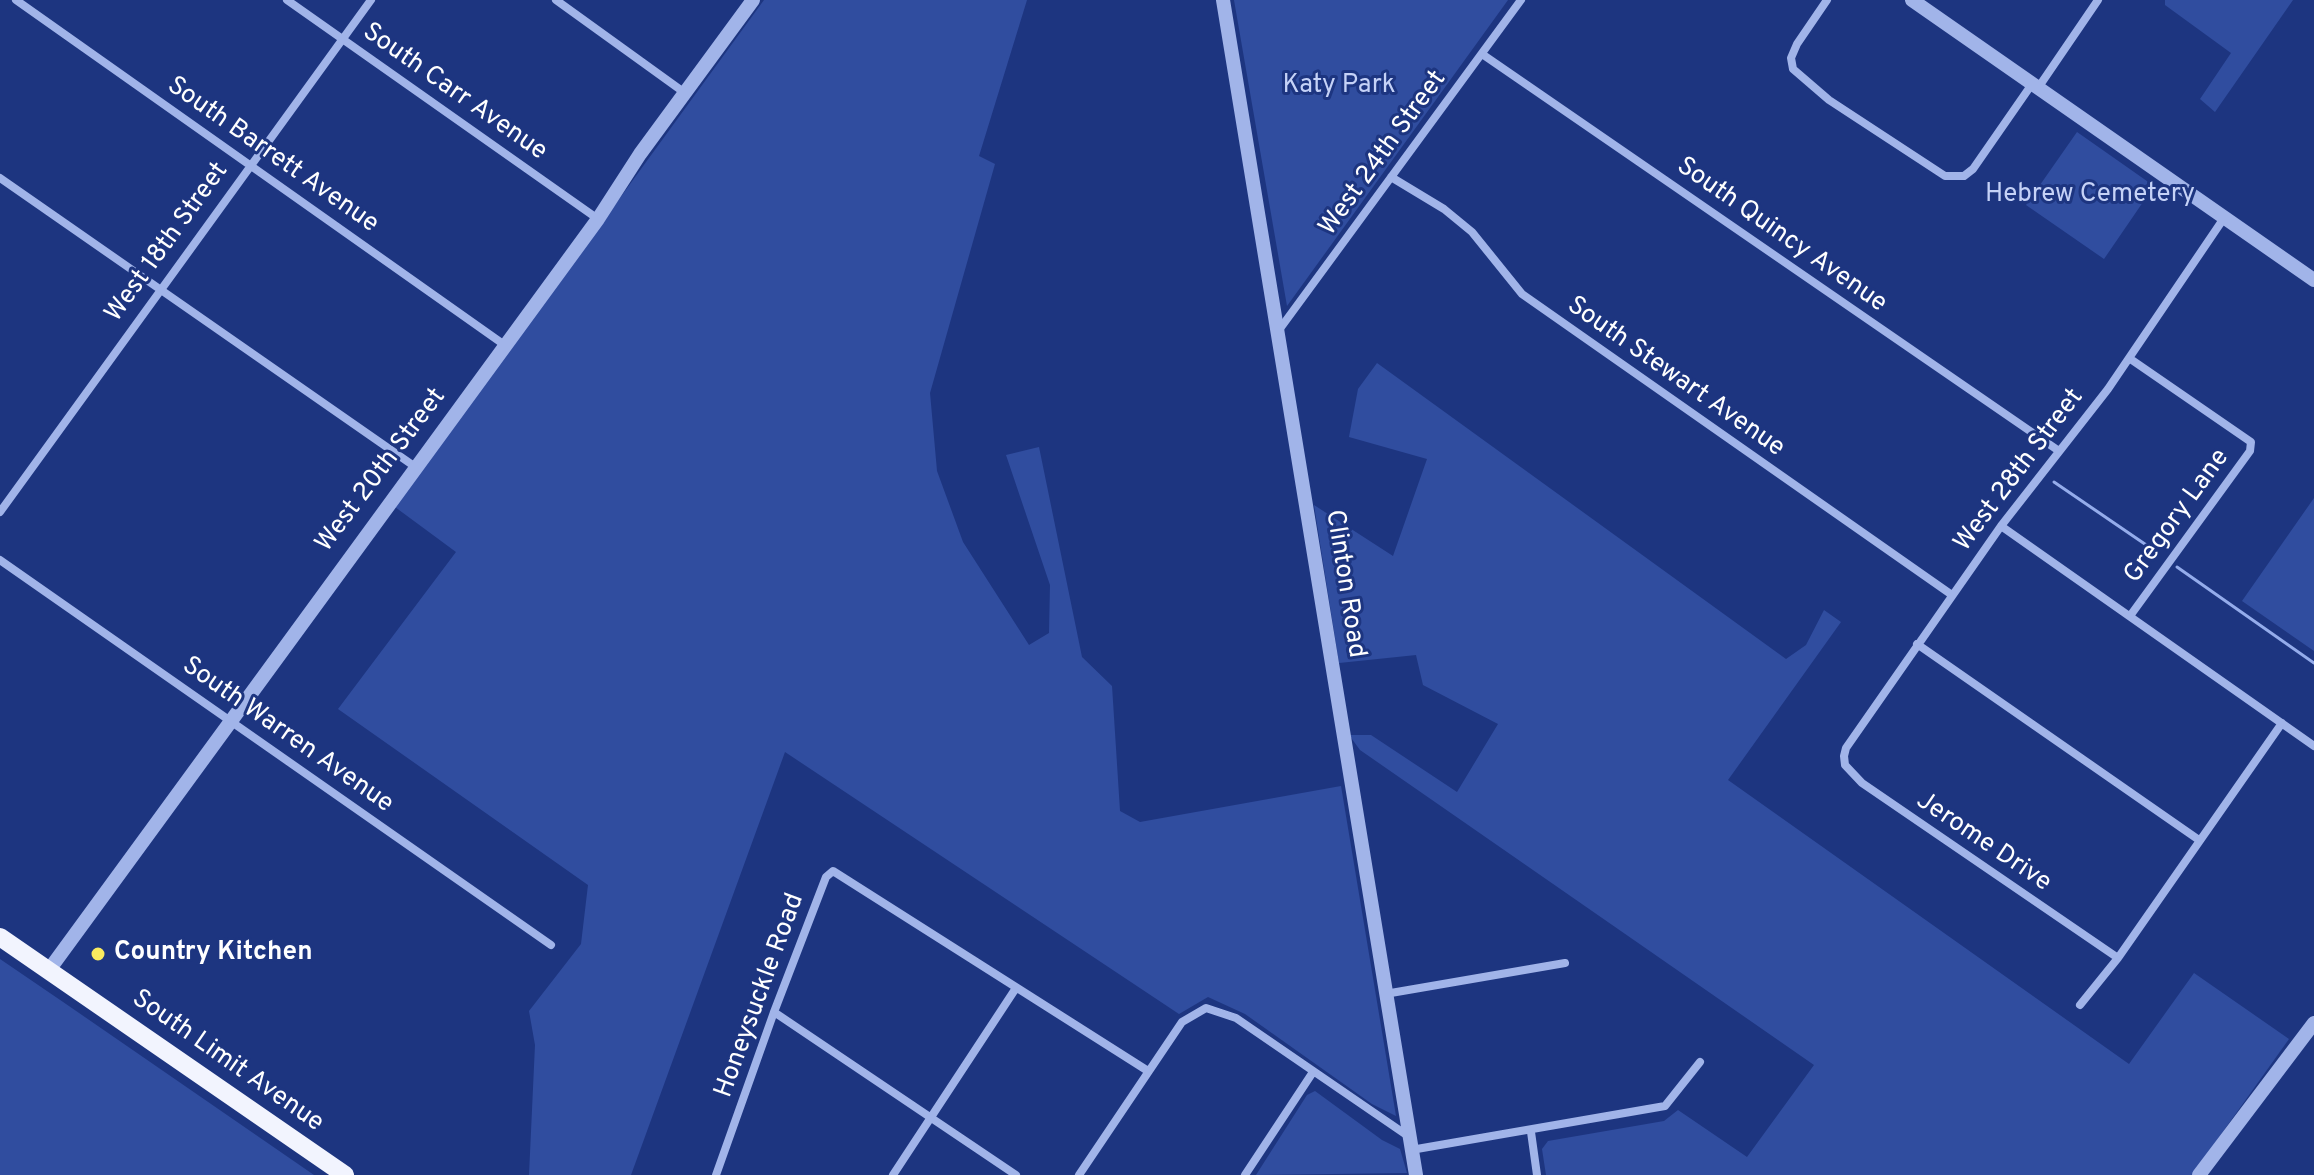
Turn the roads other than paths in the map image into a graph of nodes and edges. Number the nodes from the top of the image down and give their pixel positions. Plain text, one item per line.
1 (16, 0) edge
2 (287, 0) edge
3 (371, 0) edge
4 (556, 0) edge
5 (753, 0) edge
6 (1223, 0) edge
7 (1521, 0) edge
8 (1827, 0) edge
9 (1913, 0) edge
10 (2098, 0) edge
11 (342, 39) junction
12 (1482, 54) junction
13 (2035, 86) junction
14 (685, 93) junction
15 (249, 164) junction
16 (1391, 177) junction
17 (0, 178) edge
18 (2224, 218) junction
19 (598, 219) junction
20 (2314, 280) edge
21 (160, 289) junction
22 (1279, 330) junction
23 (506, 346) junction
24 (2129, 358) junction
25 (2059, 451) junction
26 (414, 466) junction
27 (0, 512) edge
28 (2001, 526) junction
29 (0, 560) edge
30 (1952, 595) junction
31 (2130, 616) junction
32 (1917, 644) junction
33 (229, 719) junction
34 (2282, 723) junction
35 (2314, 746) edge
36 (1846, 748) joint
37 (2199, 840) junction
38 (0, 937) edge
39 (551, 945) dead end
40 (2118, 958) junction
41 (1565, 963) dead end
42 (49, 970) junction
43 (1016, 988) junction
44 (1385, 994) junction
45 (2080, 1005) dead end
46 (774, 1012) junction
47 (2313, 1027) edge
48 (1700, 1062) dead end
49 (1148, 1071) junction
50 (1313, 1072) junction
51 (931, 1118) junction
52 (1531, 1132) junction
53 (1410, 1143) junction
54 (345, 1175) edge
55 (716, 1175) edge
56 (893, 1175) edge
57 (1016, 1175) edge
58 (1079, 1175) edge
59 (1245, 1175) edge
60 (1416, 1175) edge
61 (1537, 1175) edge
62 (2199, 1175) edge

1 - 15 street, South Barrett Avenue
2 - 11 street, South Carr Avenue
3 - 11 street, West 18th Street
4 - 14 street
5 - 14 street, West 20th Street
6 - 22 street, Clinton Road
7 - 12 street, West 24th Street
8 - 13 street
9 - 13 street
10 - 13 street
11 - 15 street, West 18th Street
11 - 19 street, South Carr Avenue
12 - 16 street, West 24th Street
12 - 25 street, South Quincy Avenue
13 - 18 street
14 - 19 street, West 20th Street
15 - 21 street, West 18th Street
15 - 23 street, South Barrett Avenue
16 - 22 street, West 24th Street
16 - 30 street, South Stewart Avenue
17 - 21 street
18 - 20 street
18 - 24 street, West 28th Street
19 - 23 street, West 20th Street
21 - 26 street
21 - 27 street, West 18th Street
22 - 44 street, Clinton Road
23 - 26 street, West 20th Street
24 - 25 street, West 28th Street
24 - 31 street, Gregory Lane
25 - 28 street, West 28th Street
26 - 33 street, West 20th Street
28 - 30 street, West 28th Street
28 - 31 street
29 - 33 street, South Warren Avenue
30 - 32 street, West 28th Street
31 - 34 street
32 - 36 street, West 28th Street
32 - 37 street
33 - 39 street, South Warren Avenue
33 - 42 street, West 20th Street
34 - 35 street
34 - 37 street
36 - 40 street, Jerome Drive
37 - 40 street
38 - 42 highway, South Limit Avenue
40 - 45 street
41 - 44 street
42 - 54 highway, South Limit Avenue
43 - 46 street, Honeysuckle Road
43 - 49 street
43 - 51 street
44 - 53 street, Clinton Road
46 - 51 street
46 - 55 street, Honeysuckle Road
47 - 62 street
48 - 52 street
49 - 50 street
49 - 58 street
50 - 53 street
50 - 59 street
51 - 56 street
51 - 57 street
52 - 53 street
52 - 61 street
53 - 60 street, Clinton Road

